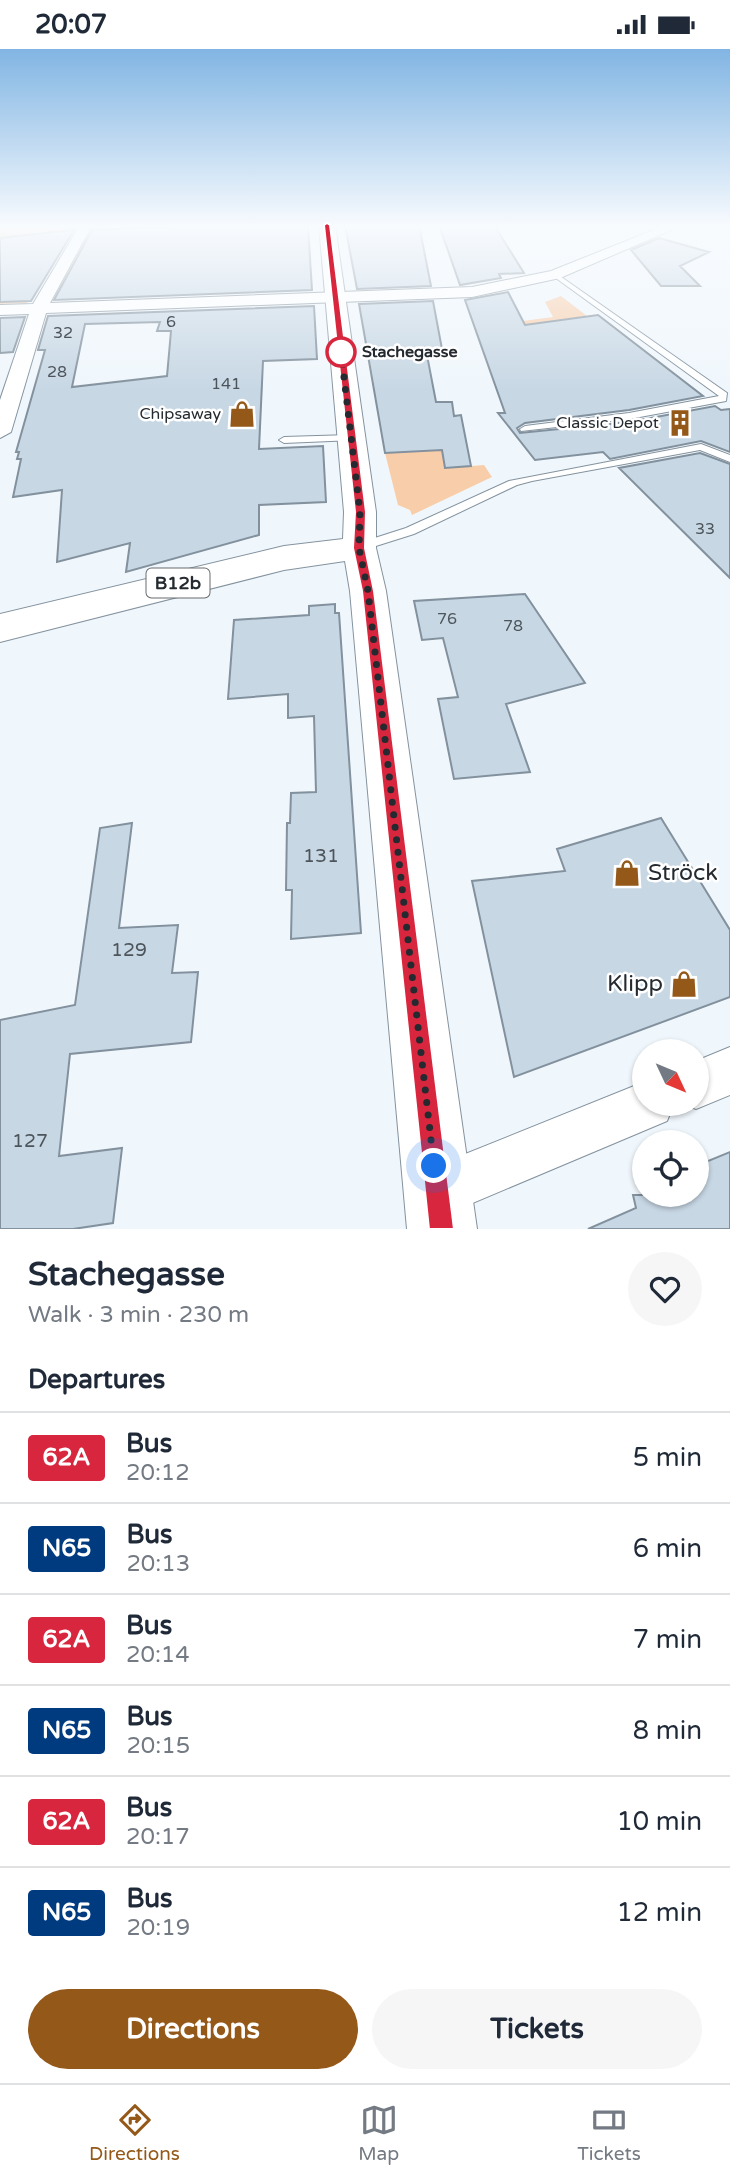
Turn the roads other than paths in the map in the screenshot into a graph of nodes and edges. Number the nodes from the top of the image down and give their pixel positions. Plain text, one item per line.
1 (54, 280) edge
2 (333, 280) edge
3 (530, 280) edge
4 (562, 280) edge
5 (335, 298) junction
6 (39, 307) junction
7 (0, 310) edge
8 (727, 396) edge
9 (525, 429) dead end
10 (0, 432) edge
11 (350, 438) junction
12 (284, 440) dead end
13 (730, 459) edge
14 (359, 548) junction
15 (0, 628) edge
16 (730, 1071) edge
17 (709, 1080) edge
18 (632, 1113) edge
19 (439, 1211) edge

1 - 6 street
2 - 5 main road
3 - 5 street
4 - 8 lane
5 - 6 street
5 - 11 main road
6 - 7 street
6 - 10 street
8 - 9 lane
11 - 12 lane
11 - 14 main road
13 - 14 lane
14 - 15 main road, B12b
14 - 19 main road
16 - 17 street
18 - 19 street

